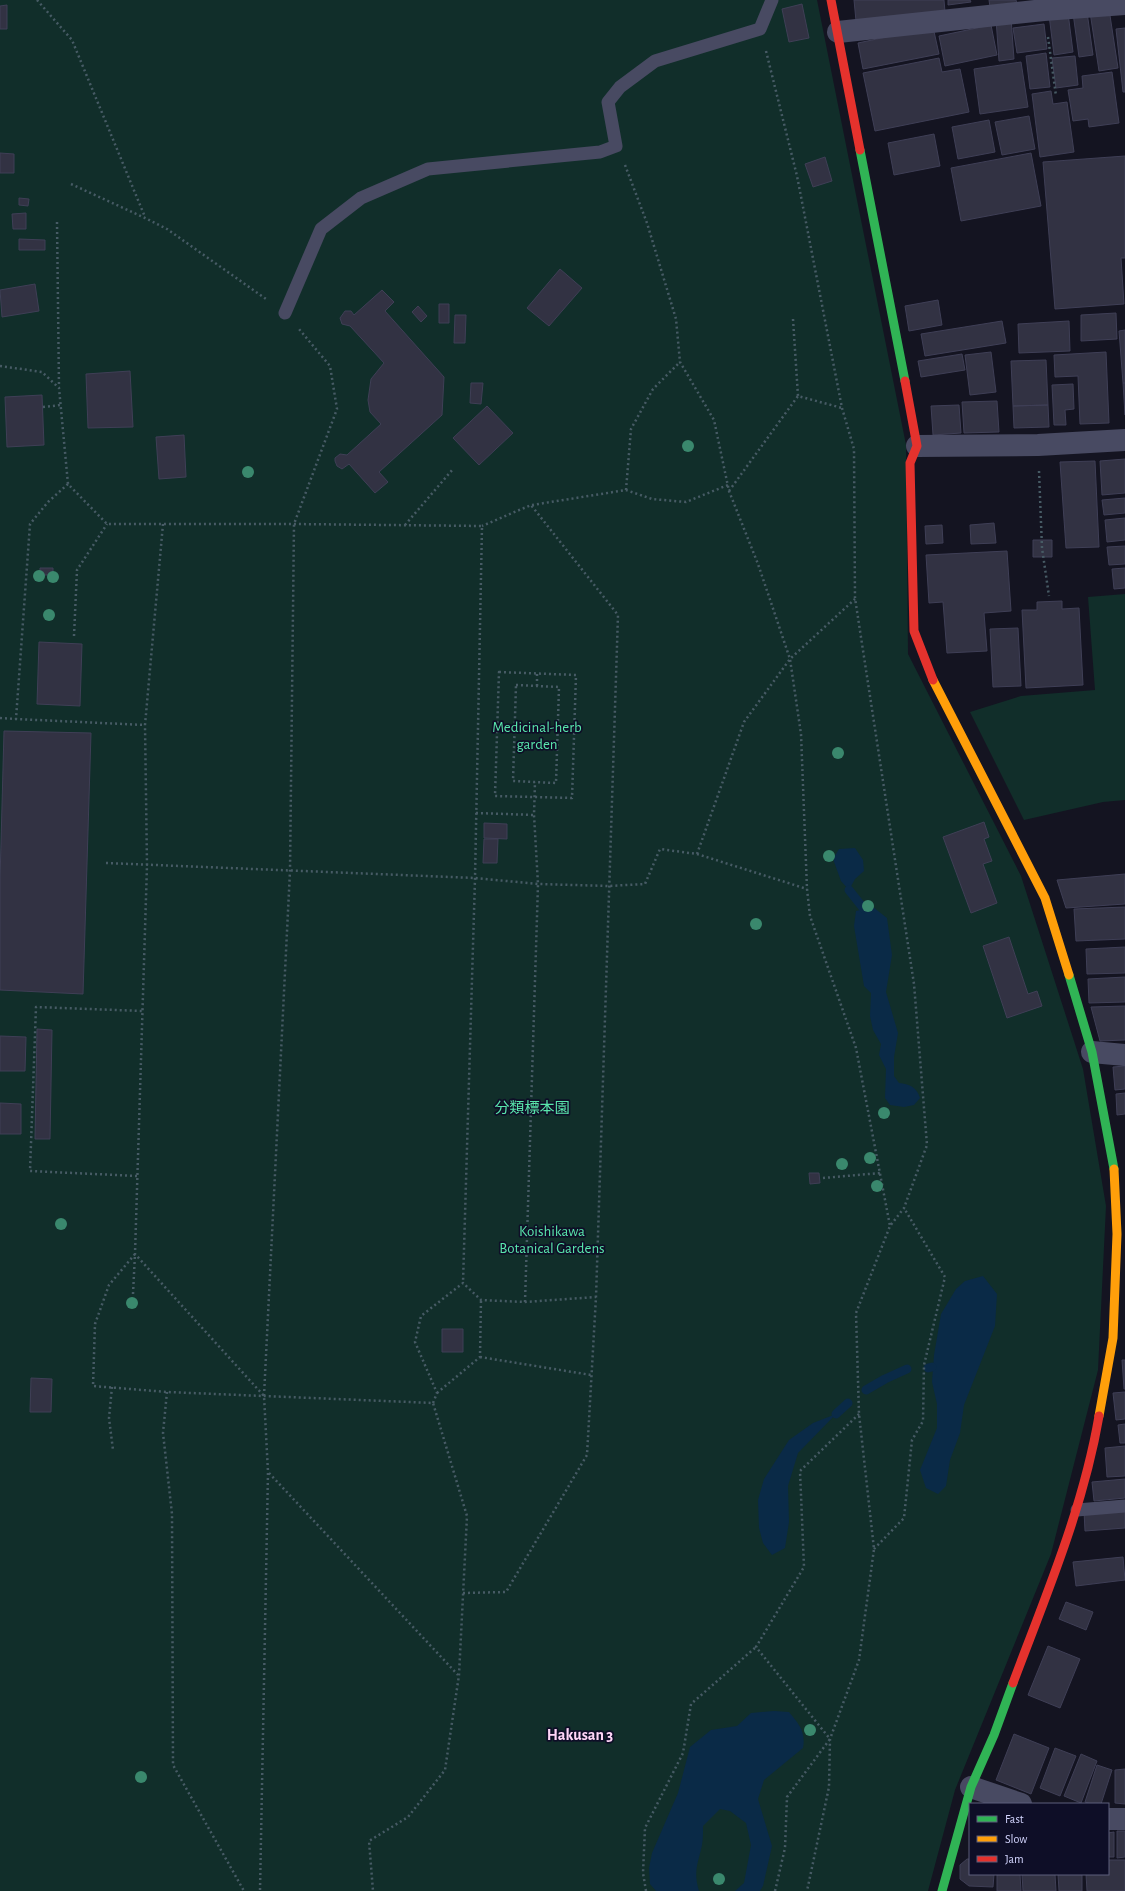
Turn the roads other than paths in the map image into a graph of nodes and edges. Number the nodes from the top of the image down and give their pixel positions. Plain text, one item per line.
1 (772, 0) edge
2 (831, 0) edge
3 (1125, 4) edge
4 (838, 32) junction
5 (285, 313) road end
6 (1125, 440) edge
7 (917, 446) junction
8 (1092, 1052) junction
9 (1125, 1054) edge
10 (1125, 1506) edge
11 (1077, 1510) junction
12 (971, 1787) junction
13 (1018, 1803) edge
14 (1109, 1819) edge
15 (1125, 1819) edge
16 (942, 1891) edge

1 - 5 lane
2 - 4 street
3 - 4 street
4 - 7 street
6 - 7 street
7 - 8 street
8 - 9 street
8 - 11 street
10 - 11 lane
11 - 12 street
12 - 13 street
12 - 16 street
14 - 15 street

